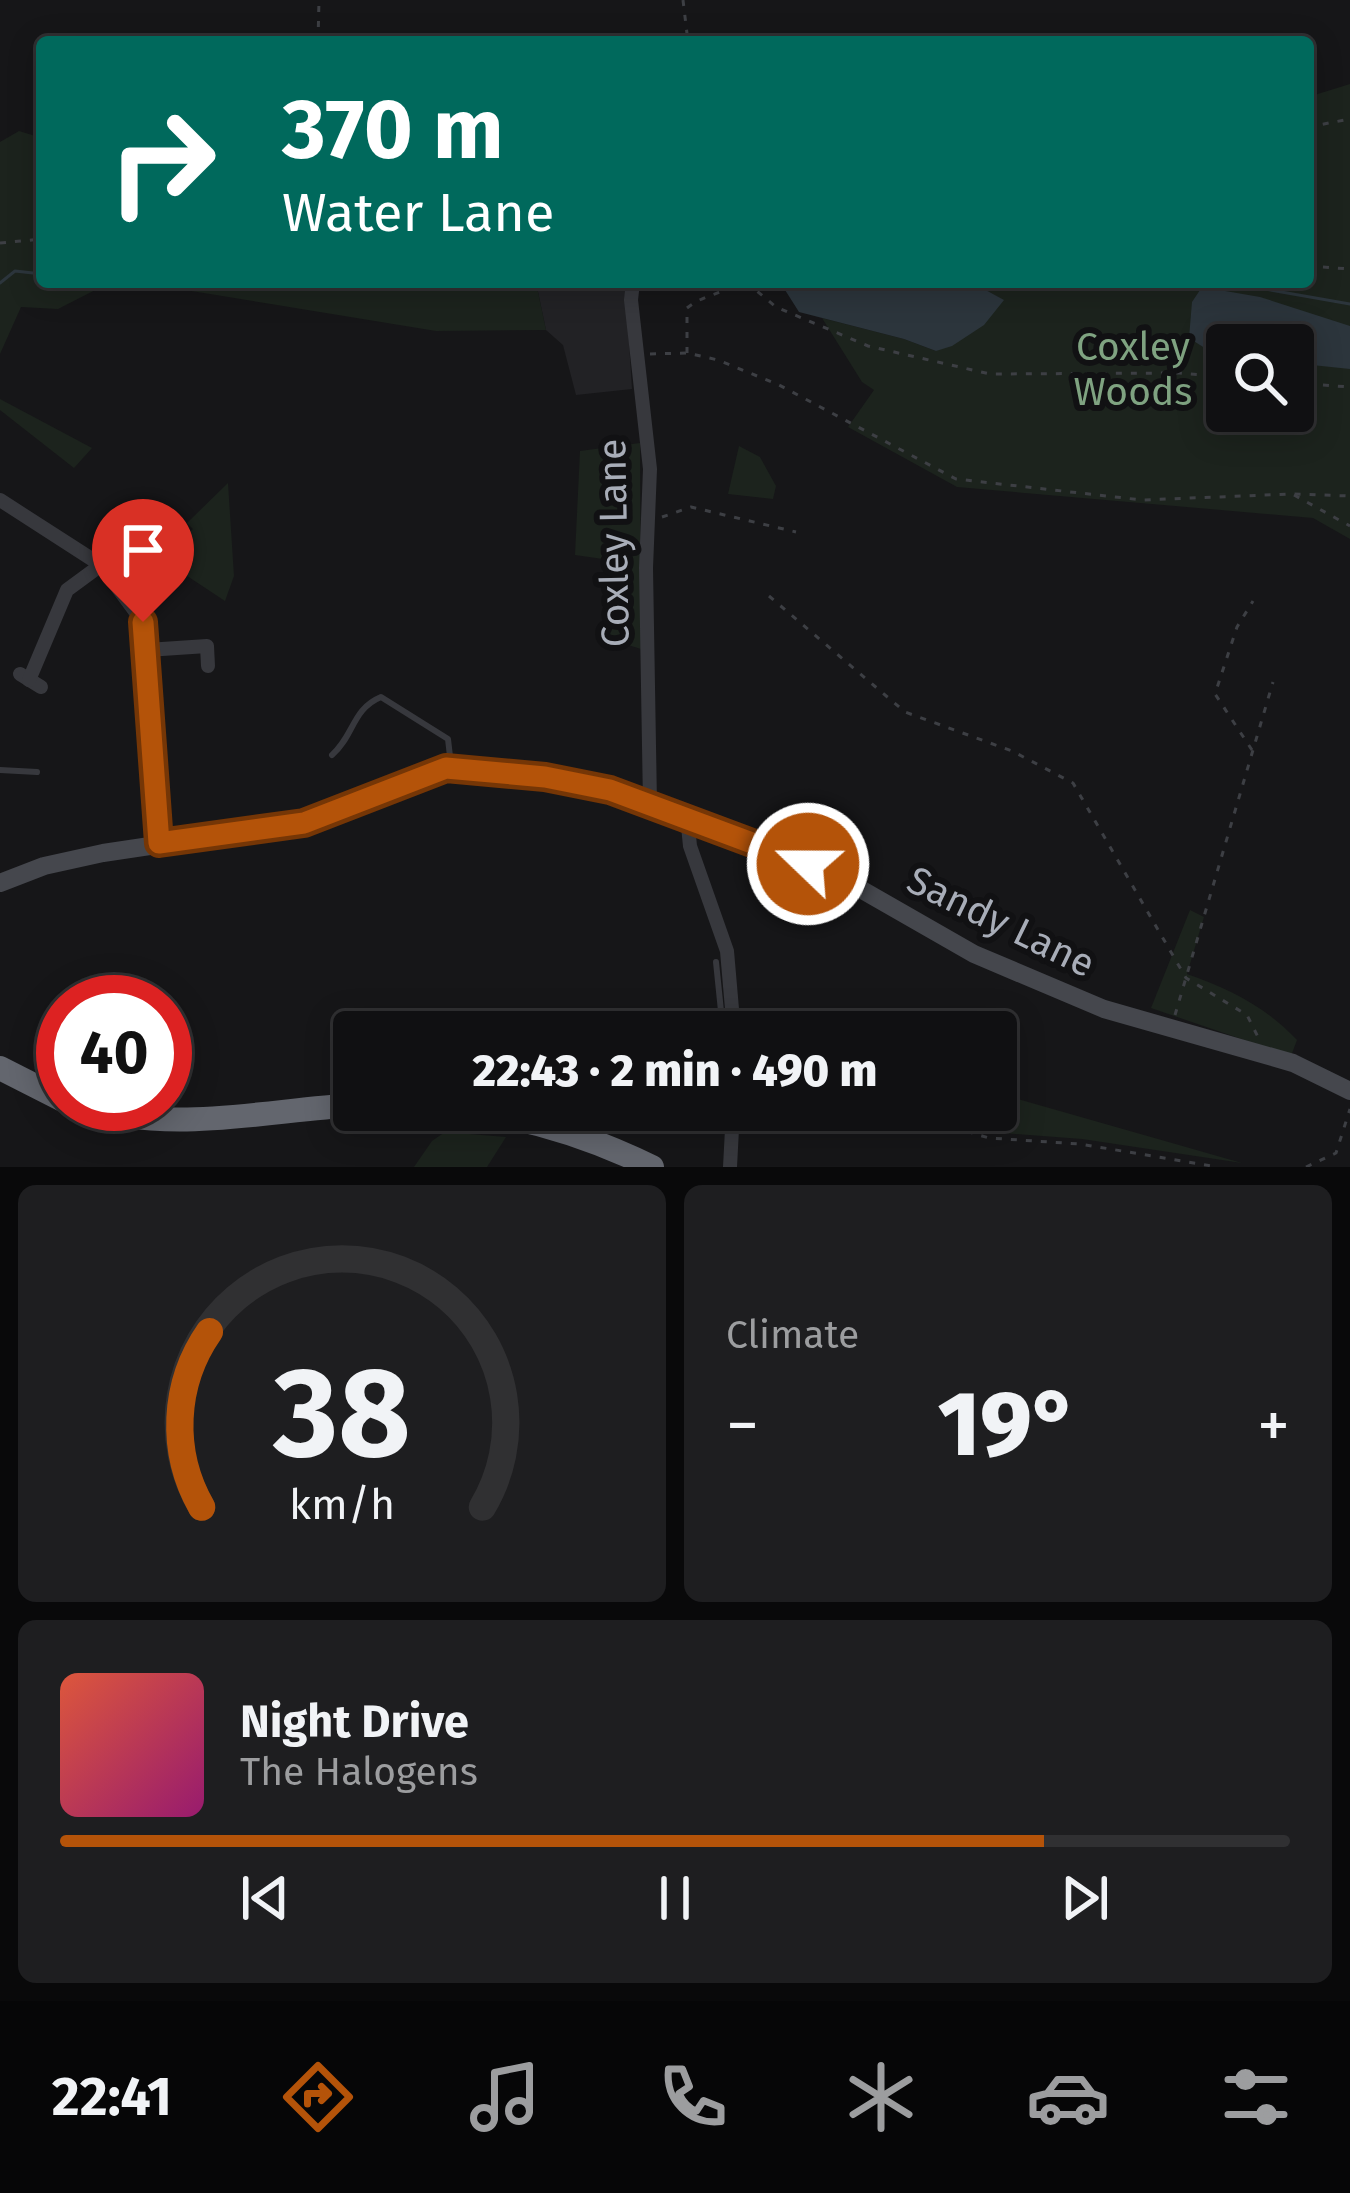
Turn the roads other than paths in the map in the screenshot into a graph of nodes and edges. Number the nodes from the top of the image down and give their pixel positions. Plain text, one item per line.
1 (633, 288) edge
2 (0, 500) edge
3 (101, 566) junction
4 (148, 650) junction
5 (208, 666) dead end
6 (30, 681) dead end
7 (332, 755) dead end
8 (451, 768) junction
9 (0, 770) edge
10 (37, 772) dead end
11 (650, 804) junction
12 (687, 815) junction
13 (159, 843) junction
14 (0, 883) edge
15 (716, 962) dead end
16 (726, 994) junction
17 (721, 1011) dead end
18 (730, 1011) edge
19 (0, 1068) edge
20 (36, 1086) edge
21 (1350, 1091) edge
22 (333, 1107) edge
23 (192, 1120) edge
24 (561, 1131) edge
25 (732, 1131) edge
26 (652, 1167) edge
27 (730, 1167) edge

1 - 11 street, Coxley Lane
2 - 3 street
3 - 4 street
3 - 6 street
4 - 5 street
4 - 13 street
7 - 8 lane
8 - 11 street, Sandy Lane
8 - 13 street, Sandy Lane
9 - 10 lane
11 - 12 street, Sandy Lane
12 - 16 street
12 - 21 street, Sandy Lane
13 - 14 street, Sandy Lane
15 - 16 lane
16 - 17 lane
16 - 18 street
19 - 20 highway
22 - 23 highway
24 - 26 highway
25 - 27 street

